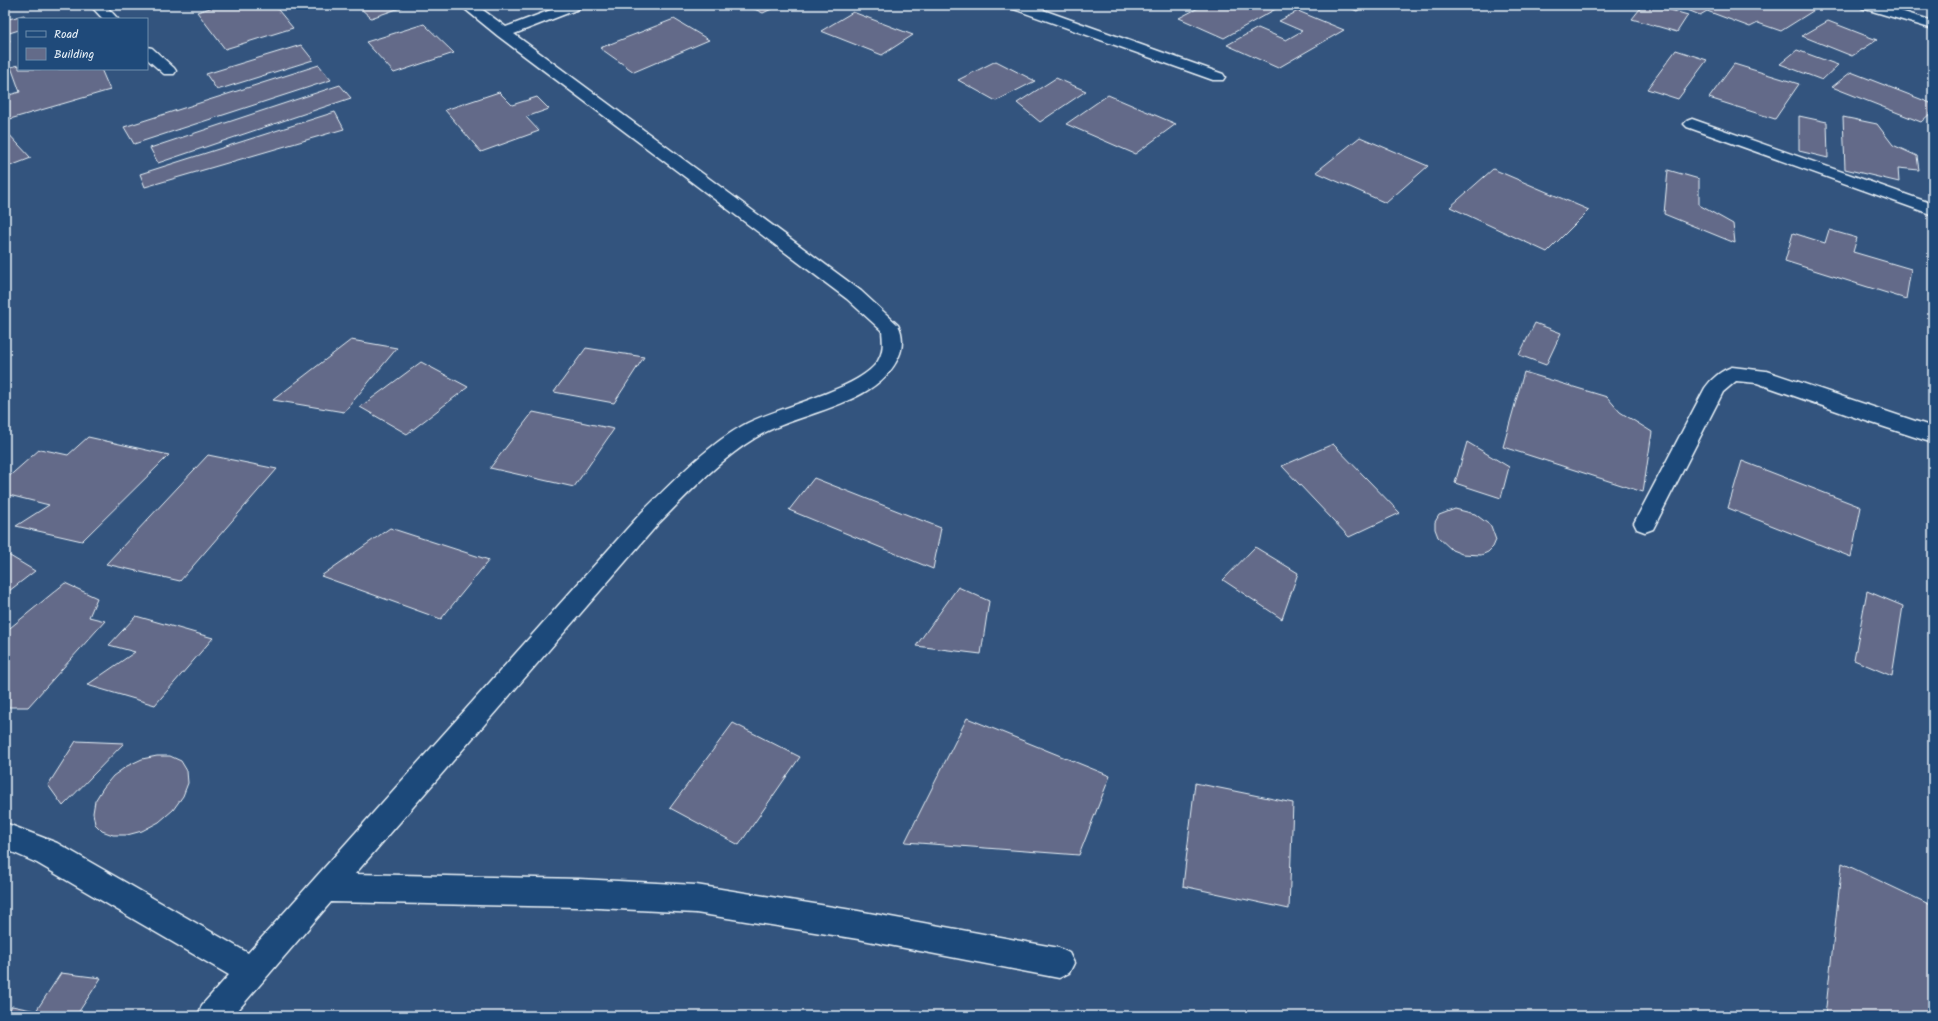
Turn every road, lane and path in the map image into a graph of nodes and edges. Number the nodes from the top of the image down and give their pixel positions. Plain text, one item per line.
1 (97, 5) edge
2 (467, 5) edge
3 (576, 5) edge
4 (1016, 5) edge
5 (1867, 5) edge
6 (110, 18) edge
7 (1933, 26) edge
8 (503, 33) junction
9 (148, 52) edge
10 (169, 71) dead end
11 (1218, 77) dead end
12 (1692, 124) dead end
13 (1933, 210) edge
14 (1933, 435) edge
15 (1645, 523) dead end
16 (5, 836) edge
17 (325, 888) junction
18 (1059, 963) dead end
19 (252, 972) junction
20 (213, 1016) edge

1 - 6 street
2 - 8 street
3 - 8 street
4 - 11 street
5 - 7 street
8 - 17 street
9 - 10 street
12 - 13 street
14 - 15 street
16 - 19 street
17 - 18 street
17 - 19 street
19 - 20 street

